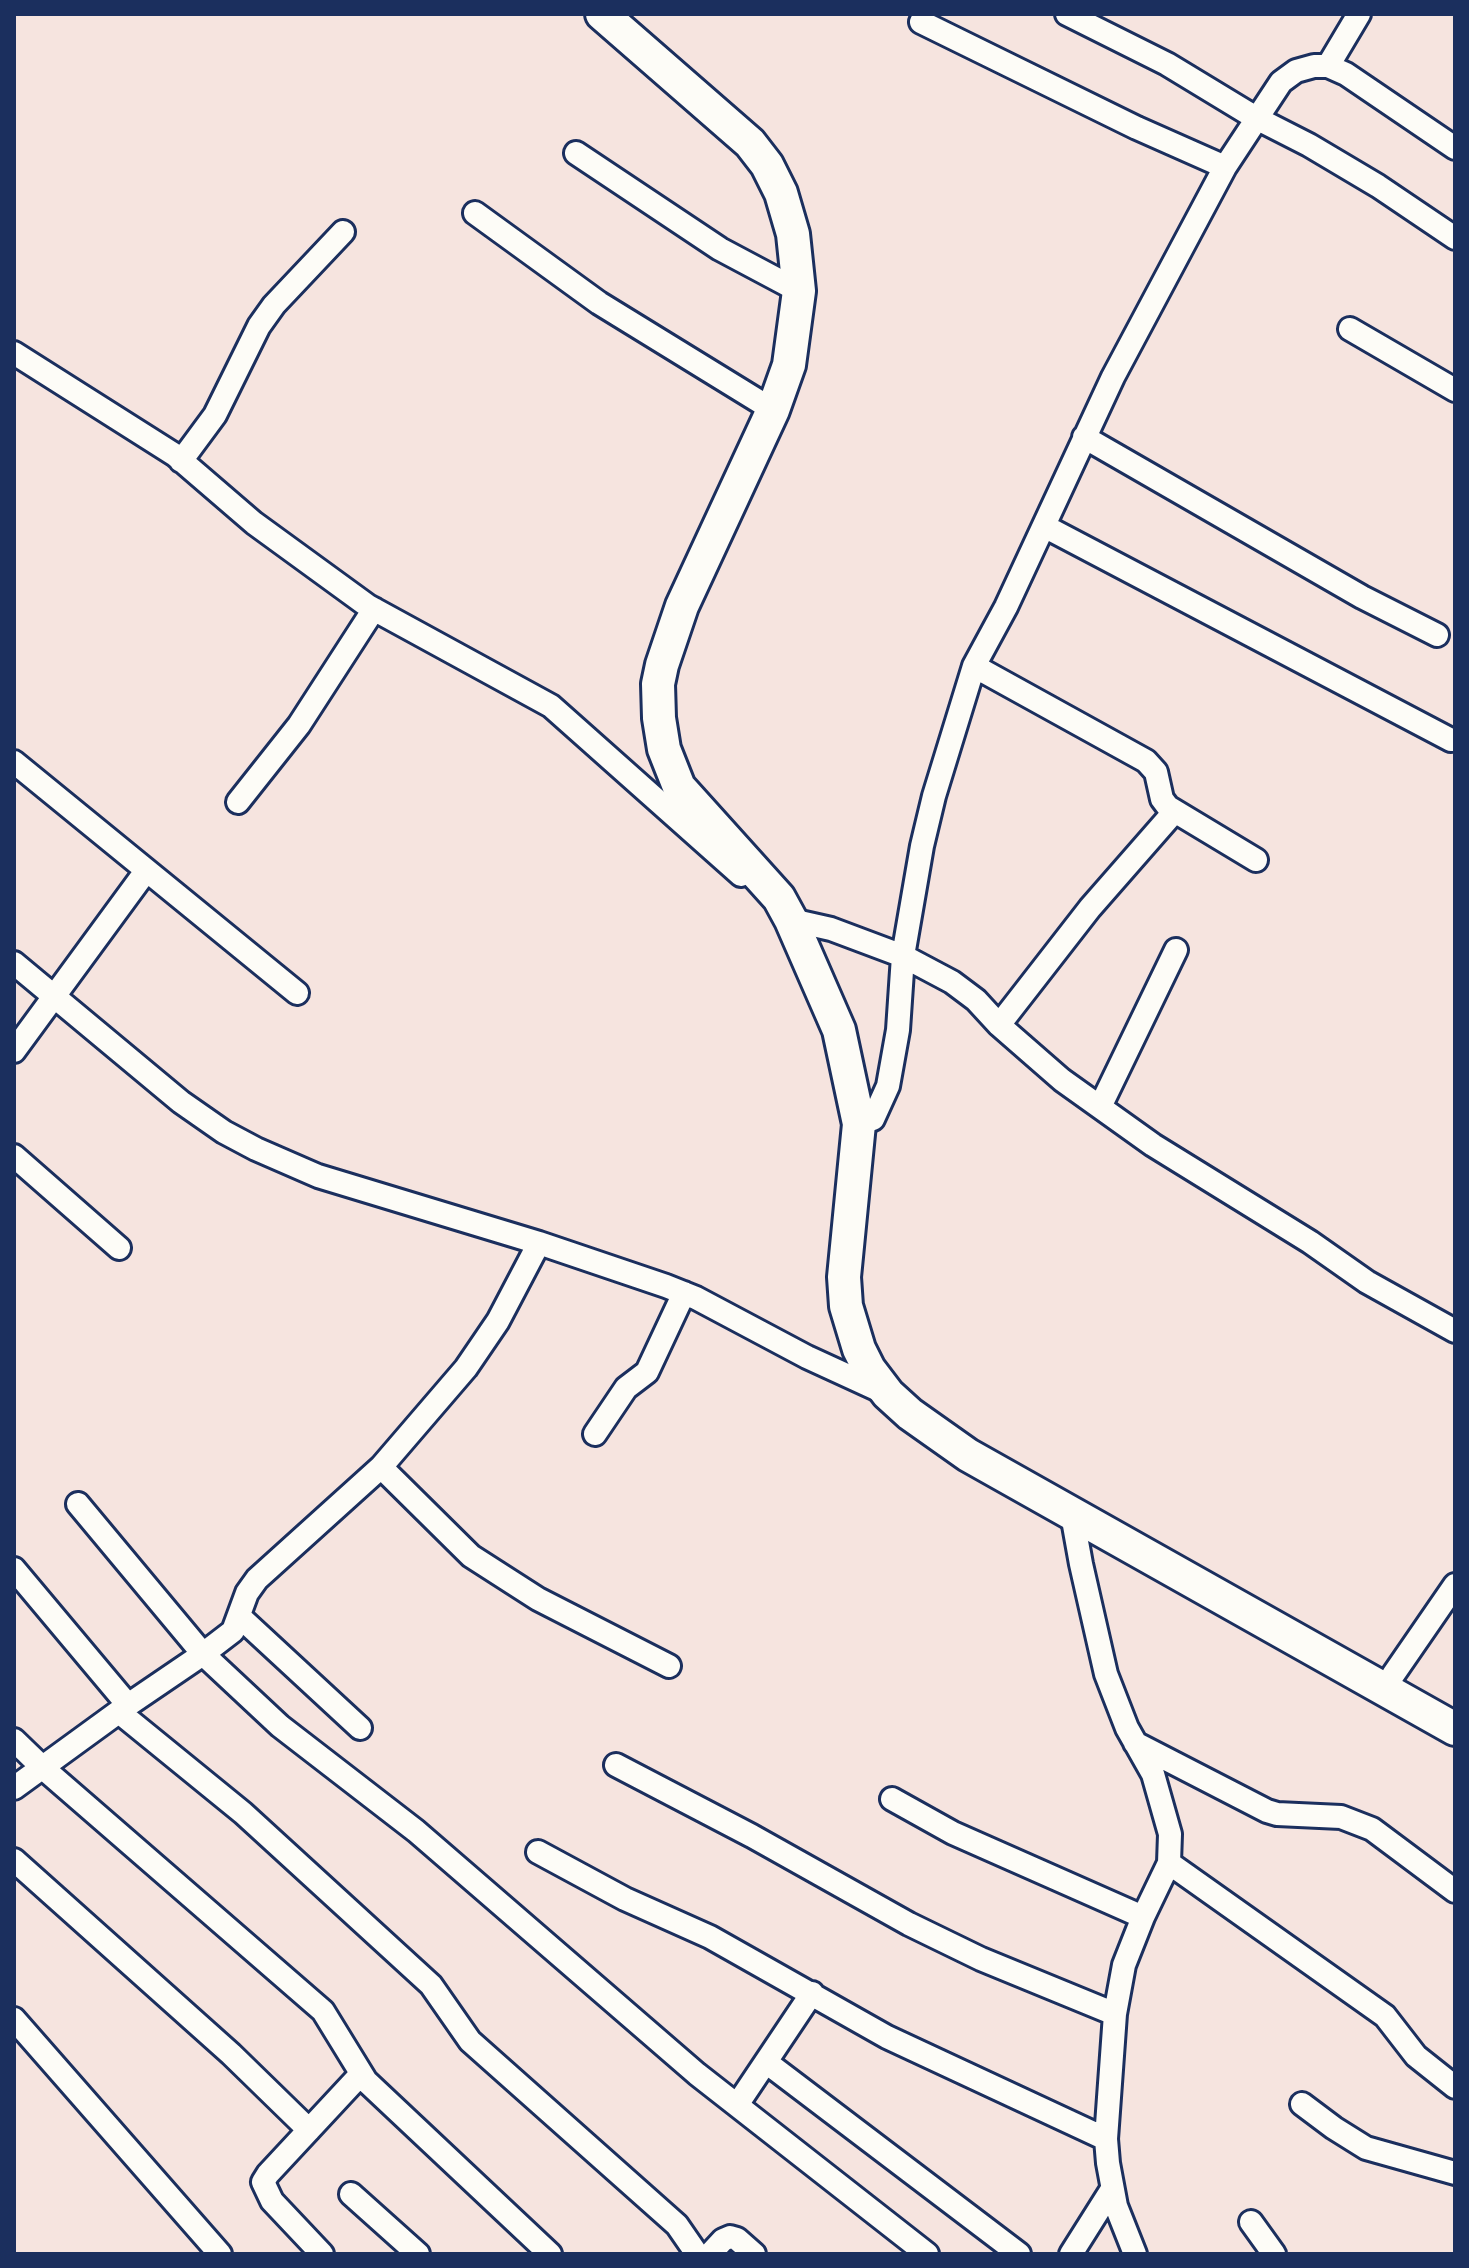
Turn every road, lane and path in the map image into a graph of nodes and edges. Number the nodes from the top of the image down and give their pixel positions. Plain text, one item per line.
1 (602, 14) edge
2 (628, 14) edge
3 (1067, 14) edge
4 (1359, 14) edge
5 (921, 22) dead end
6 (1328, 66) junction
7 (1256, 118) junction
8 (1455, 148) edge
9 (576, 153) dead end
10 (1225, 167) junction
11 (475, 213) dead end
12 (343, 232) dead end
13 (1455, 238) edge
14 (799, 291) junction
15 (1350, 329) dead end
16 (14, 353) edge
17 (1455, 390) edge
18 (773, 410) junction
19 (1084, 437) junction
20 (181, 461) junction
21 (1044, 526) junction
22 (374, 609) junction
23 (1437, 635) dead end
24 (974, 666) junction
25 (1451, 740) dead end
26 (14, 762) edge
27 (238, 802) dead end
28 (1174, 812) junction
29 (1256, 860) dead end
30 (146, 871) junction
31 (798, 920) junction
32 (1176, 950) dead end
33 (903, 956) junction
34 (14, 963) edge
35 (297, 993) dead end
36 (55, 998) junction
37 (999, 1025) junction
38 (14, 1051) edge
39 (1100, 1107) junction
40 (866, 1121) junction
41 (14, 1156) edge
42 (539, 1243) junction
43 (119, 1248) dead end
44 (684, 1293) junction
45 (1455, 1331) edge
46 (888, 1394) junction
47 (595, 1434) dead end
48 (381, 1467) junction
49 (78, 1504) dead end
50 (1072, 1514) junction
51 (14, 1569) edge
52 (1455, 1585) edge
53 (240, 1617) junction
54 (203, 1654) junction
55 (669, 1666) dead end
56 (1393, 1675) junction
57 (124, 1708) junction
58 (1455, 1709) edge
59 (360, 1728) dead end
60 (1455, 1729) edge
61 (14, 1740) edge
62 (1135, 1743) junction
63 (616, 1765) dead end
64 (43, 1768) junction
65 (14, 1788) edge
66 (892, 1799) dead end
67 (538, 1852) dead end
68 (14, 1860) edge
69 (1169, 1863) junction
70 (1455, 1891) edge
71 (1143, 1917) junction
72 (812, 1993) junction
73 (1115, 2014) junction
74 (14, 2019) edge
75 (766, 2062) junction
76 (361, 2074) junction
77 (1455, 2087) edge
78 (1302, 2104) dead end
79 (737, 2105) junction
80 (309, 2130) junction
81 (1106, 2139) junction
82 (1455, 2173) edge
83 (1112, 2189) junction
84 (351, 2194) dead end
85 (1251, 2222) dead end
86 (220, 2254) edge
87 (322, 2254) edge
88 (418, 2254) edge
89 (550, 2254) edge
90 (697, 2254) edge
91 (710, 2254) edge
92 (754, 2254) edge
93 (927, 2254) edge
94 (1019, 2254) edge
95 (1071, 2254) edge
96 (1135, 2254) edge
97 (1274, 2254) edge

1 - 14 main road
2 - 31 main road
3 - 7 street
4 - 6 street
5 - 10 street
6 - 7 street
6 - 8 street
7 - 10 street
7 - 13 street
9 - 14 street
10 - 19 street
11 - 18 street
12 - 20 street
14 - 18 main road
15 - 17 street
16 - 20 street
18 - 31 main road
19 - 21 street
19 - 23 street
20 - 22 street
21 - 24 street
21 - 25 street
22 - 27 street
22 - 31 street
24 - 28 street
24 - 33 street
26 - 30 street
28 - 29 street
28 - 37 street
30 - 35 street
30 - 36 street
31 - 33 street
31 - 40 main road
32 - 39 street
33 - 37 street
33 - 40 street
34 - 36 street
36 - 38 street
36 - 42 street
37 - 39 street
39 - 45 street
40 - 46 main road
40 - 56 main road
41 - 43 street
42 - 44 street
42 - 48 street
44 - 46 street
44 - 47 street
46 - 50 main road
48 - 53 street
48 - 55 street
49 - 54 street
50 - 60 main road
50 - 62 street
51 - 57 street
52 - 56 street
53 - 54 street
53 - 59 street
54 - 57 street
54 - 79 street
56 - 58 main road
57 - 64 street
57 - 90 street
61 - 64 street
62 - 69 street
62 - 70 street
63 - 73 street
64 - 65 street
64 - 76 street
66 - 71 street
67 - 72 street
68 - 80 street
69 - 71 street
69 - 77 street
71 - 73 street
72 - 75 street
72 - 81 street
73 - 81 street
74 - 86 street
75 - 79 street
75 - 94 street
76 - 80 street
76 - 89 street
78 - 82 street
79 - 93 street
80 - 87 street
81 - 83 street
83 - 95 street
83 - 96 street
84 - 88 street
85 - 97 street
91 - 92 street

